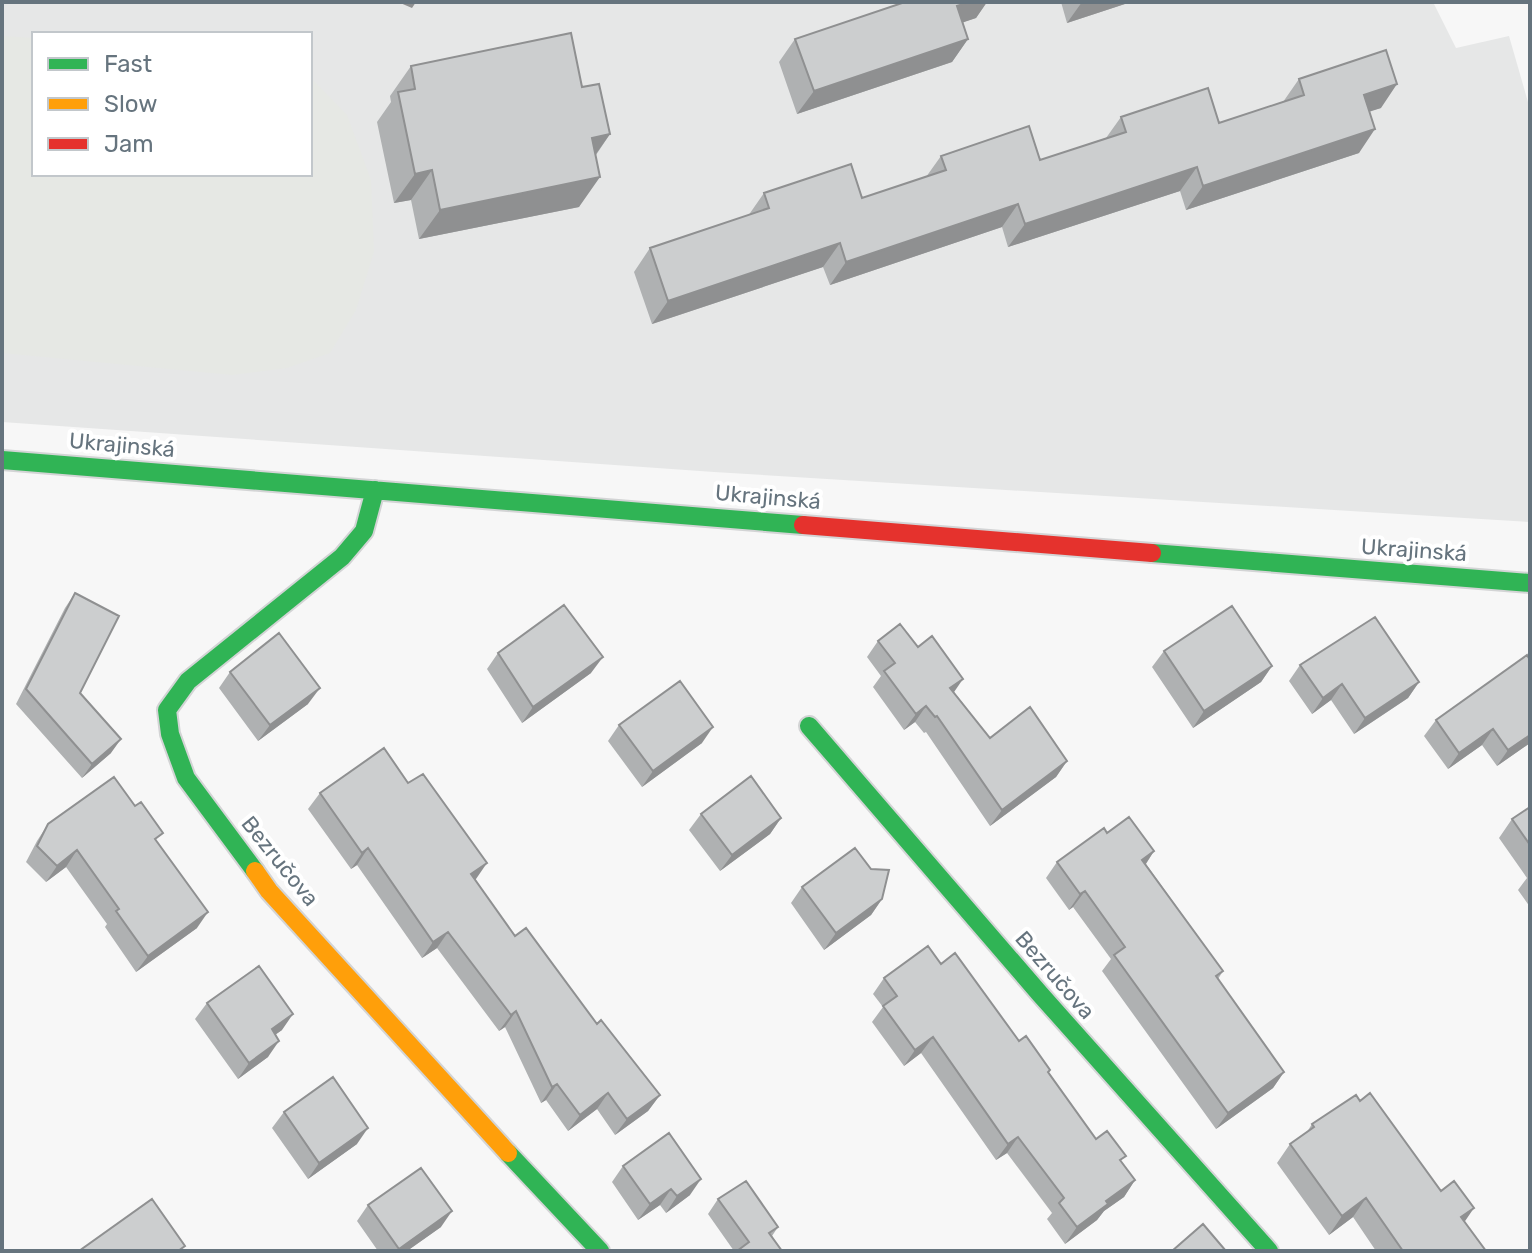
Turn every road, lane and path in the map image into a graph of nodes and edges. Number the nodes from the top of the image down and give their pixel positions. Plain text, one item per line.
1 (2, 460) edge
2 (375, 490) junction
3 (1530, 583) edge
4 (809, 726) dead end
5 (600, 1251) edge
6 (1269, 1251) edge

1 - 2 street, Ukrajinská
2 - 3 street, Ukrajinská
2 - 5 street, Bezručova
4 - 6 street, Bezručova

